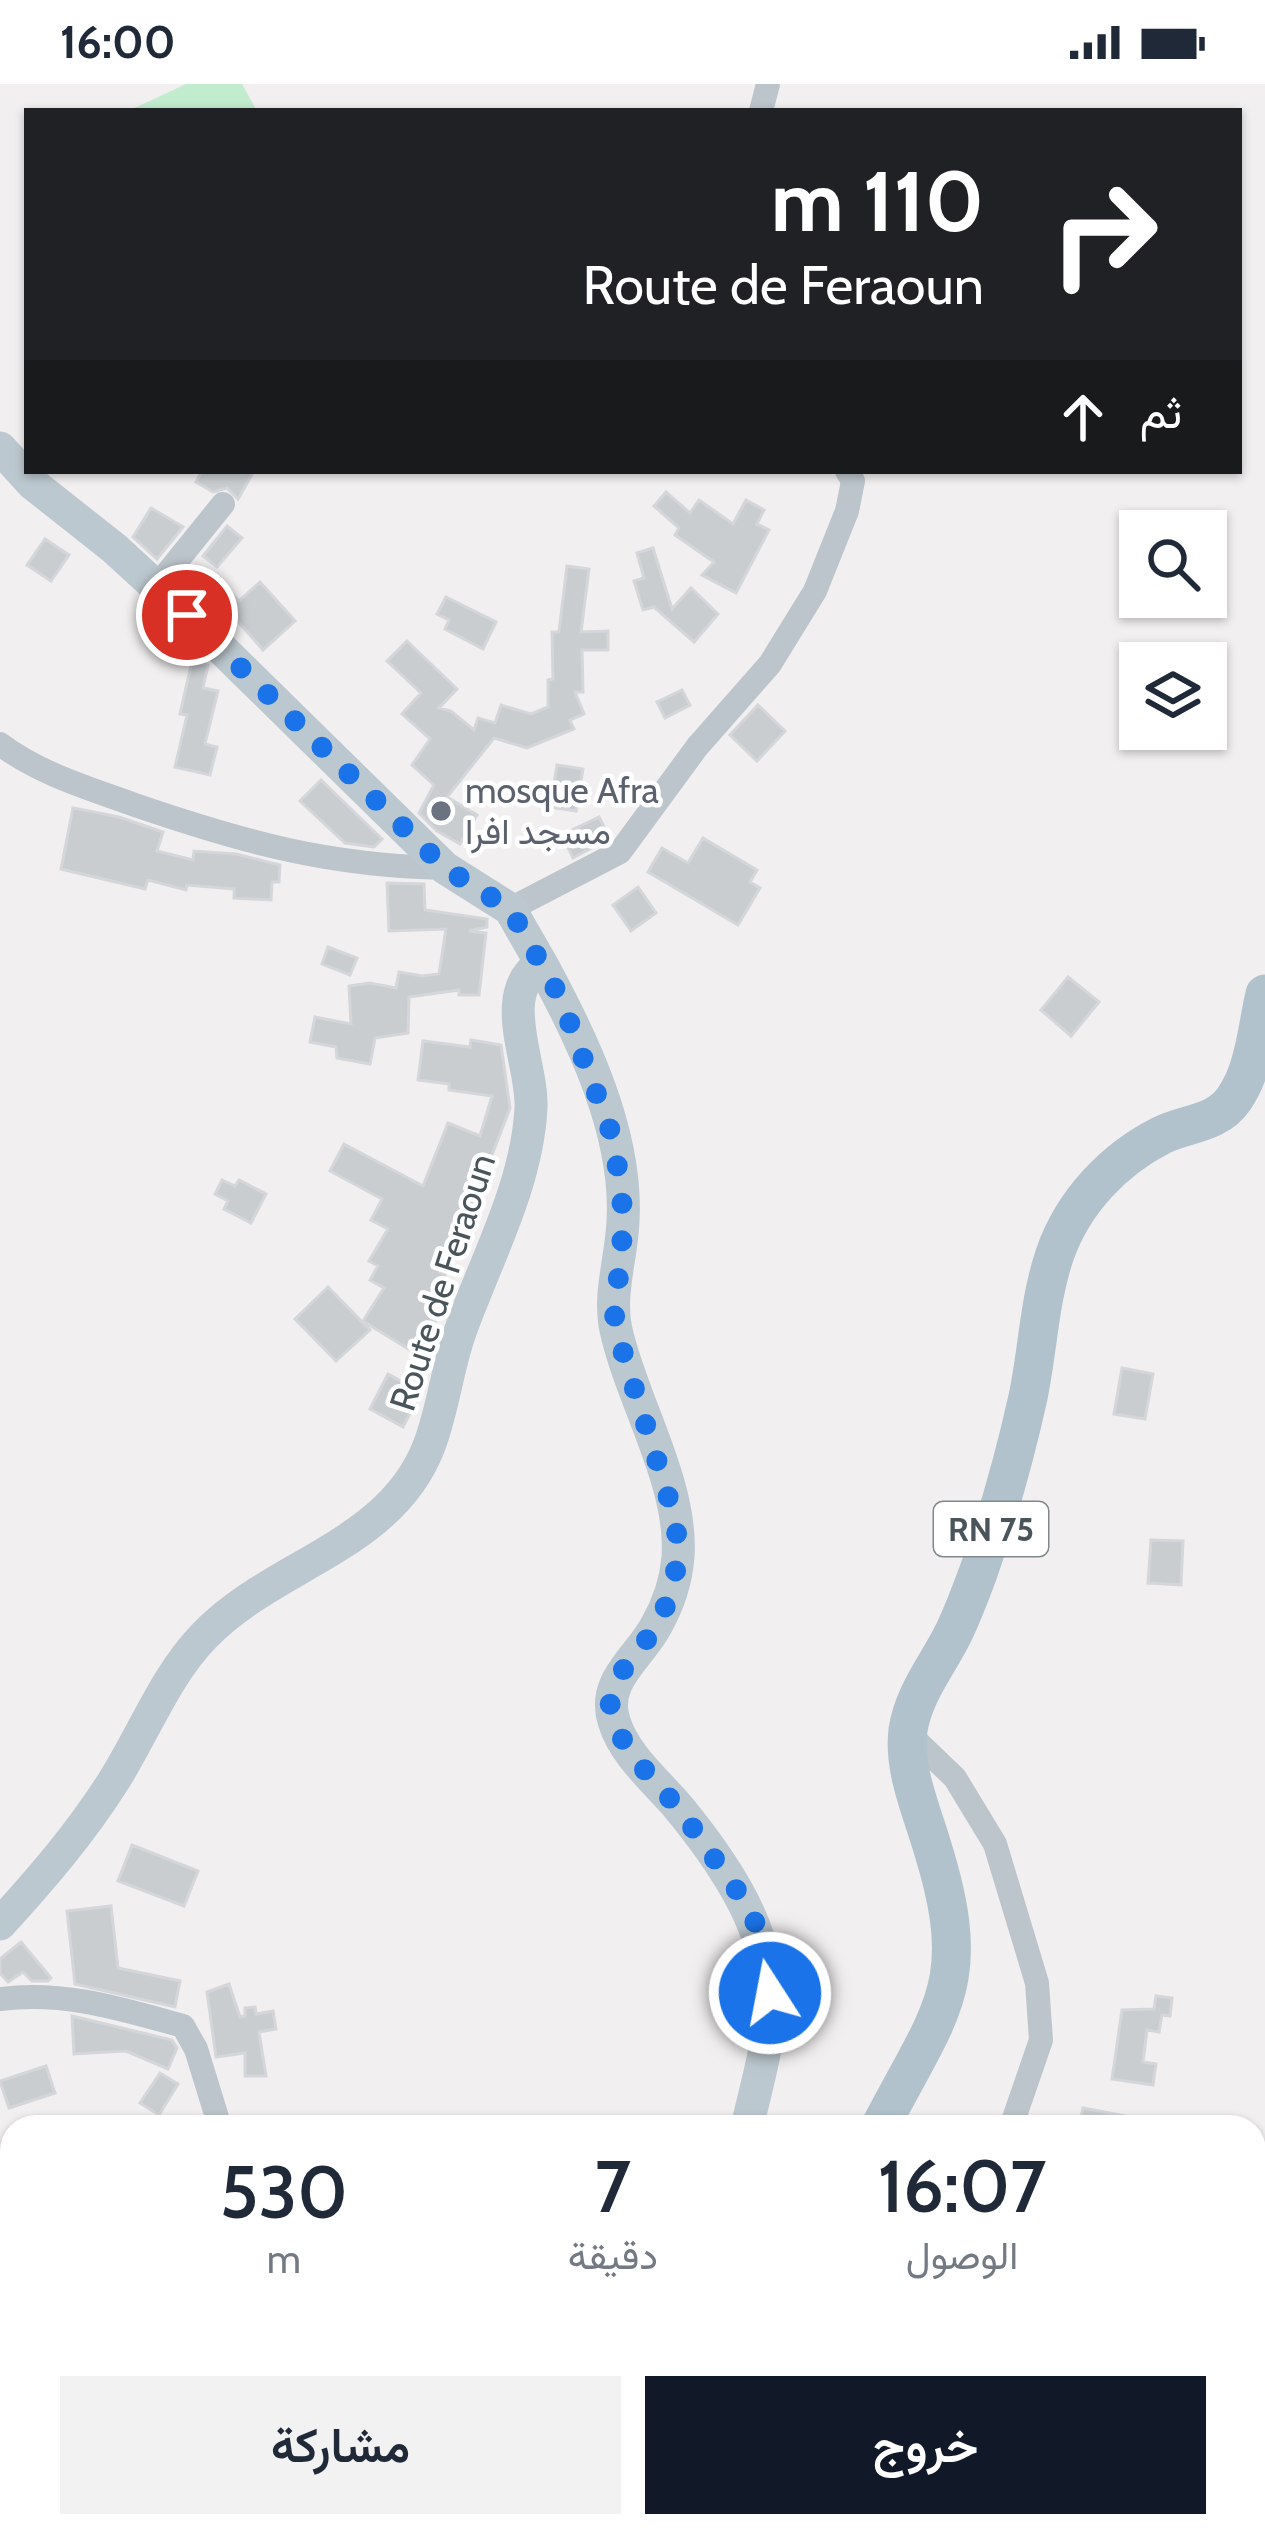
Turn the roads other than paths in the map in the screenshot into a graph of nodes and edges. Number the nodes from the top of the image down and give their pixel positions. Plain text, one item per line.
1 (0, 448) edge
2 (24, 473) edge
3 (25, 474) edge
4 (849, 474) edge
5 (223, 504) dead end
6 (156, 587) junction
7 (0, 744) edge
8 (445, 868) junction
9 (510, 909) junction
10 (541, 963) junction
11 (1265, 994) edge
12 (908, 1733) junction
13 (0, 1924) edge
14 (0, 1999) edge
15 (216, 2115) edge
16 (751, 2115) edge
17 (887, 2115) edge
18 (1015, 2115) edge

1 - 2 main road
3 - 6 main road
4 - 9 street
5 - 6 street
6 - 8 main road
7 - 8 street
8 - 9 main road
9 - 10 main road
10 - 13 main road, Route de Feraoun
10 - 16 main road
11 - 12 main road, RN 75
12 - 17 main road, RN 75
12 - 18 street
14 - 15 street

